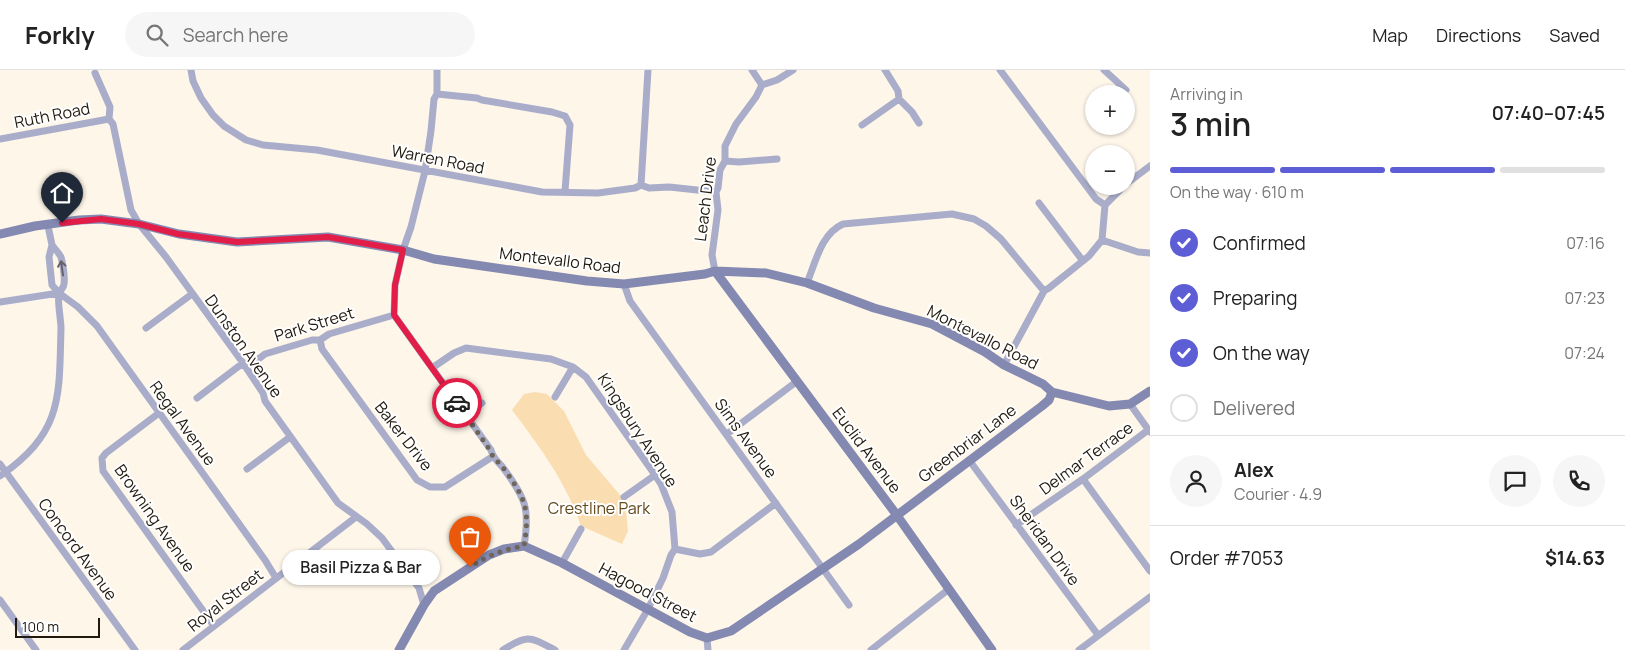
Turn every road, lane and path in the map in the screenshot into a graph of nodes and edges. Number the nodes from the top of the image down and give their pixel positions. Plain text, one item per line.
1 (191, 70) edge
2 (437, 70) edge
3 (648, 70) edge
4 (752, 70) edge
5 (793, 70) edge
6 (885, 70) edge
7 (1000, 70) edge
8 (1104, 70) edge
9 (95, 71) edge
10 (762, 85) junction
11 (1120, 85) edge
12 (437, 94) junction
13 (899, 99) junction
14 (109, 119) junction
15 (919, 122) dead end
16 (862, 125) dead end
17 (0, 139) edge
18 (778, 159) dead end
19 (725, 161) junction
20 (1150, 166) edge
21 (425, 171) junction
22 (1135, 177) edge
23 (641, 185) junction
24 (565, 192) junction
25 (716, 192) junction
26 (1115, 195) edge
27 (1039, 203) dead end
28 (1105, 205) junction
29 (139, 224) junction
30 (48, 226) junction
31 (0, 234) edge
32 (1102, 240) junction
33 (52, 245) junction
34 (403, 250) junction
35 (1150, 253) edge
36 (1083, 261) junction
37 (715, 271) junction
38 (807, 283) junction
39 (624, 284) junction
40 (1044, 291) junction
41 (59, 293) junction
42 (192, 294) junction
43 (0, 302) edge
44 (394, 315) junction
45 (146, 328) dead end
46 (320, 340) junction
47 (243, 364) junction
48 (1004, 365) junction
49 (432, 368) junction
50 (574, 368) junction
51 (796, 382) junction
52 (1150, 391) edge
53 (1052, 392) junction
54 (555, 397) dead end
55 (196, 398) dead end
56 (482, 402) dead end
57 (1130, 404) junction
58 (159, 413) junction
59 (466, 415) junction
60 (1149, 431) edge
61 (727, 434) junction
62 (290, 437) junction
63 (492, 457) junction
64 (969, 460) junction
65 (0, 464) edge
66 (247, 469) dead end
67 (3, 474) edge
68 (655, 475) junction
69 (1083, 479) junction
70 (624, 497) dead end
71 (776, 503) junction
72 (896, 514) junction
73 (356, 517) junction
74 (1016, 524) junction
75 (581, 529) dead end
76 (524, 546) junction
77 (675, 549) junction
78 (562, 563) junction
79 (823, 568) junction
80 (1150, 571) edge
81 (276, 578) junction
82 (949, 589) junction
83 (1150, 597) edge
84 (0, 600) edge
85 (424, 605) junction
86 (849, 606) dead end
87 (648, 609) junction
88 (214, 626) junction
89 (1098, 636) junction
90 (707, 638) junction
91 (877, 648) edge
92 (36, 650) edge
93 (135, 650) edge
94 (183, 650) edge
95 (399, 650) edge
96 (503, 650) edge
97 (555, 650) edge
98 (624, 650) edge
99 (708, 650) edge
100 (992, 650) edge
101 (1079, 650) edge

1 - 21 street, Warren Road
2 - 12 street
3 - 23 street
4 - 10 street
5 - 10 street
6 - 13 street
7 - 28 street
8 - 11 street
9 - 14 street, Dunston Avenue
10 - 19 street, Leach Drive
12 - 21 street
12 - 24 street
13 - 15 street
13 - 16 street
14 - 17 street, Ruth Road
14 - 29 street, Dunston Avenue
18 - 19 street
19 - 25 street, Leach Drive
20 - 22 street
21 - 24 street, Warren Road
21 - 34 street
23 - 24 street, Warren Road
23 - 25 street, Warren Road
25 - 37 street, Leach Drive
26 - 28 street
27 - 36 street
28 - 32 street
29 - 30 street, Montevallo Road
29 - 34 street, Montevallo Road
29 - 42 street, Dunston Avenue
30 - 31 street, Montevallo Road
30 - 33 street
32 - 35 street
32 - 36 street
33 - 41 street
41 -> 33 street
34 - 39 street, Montevallo Road
34 - 44 street
36 - 40 street
37 - 38 street, Montevallo Road
37 - 39 street, Montevallo Road
37 - 51 street, Euclid Avenue
38 - 40 street
38 - 48 street, Montevallo Road
39 - 61 street, Sims Avenue
40 - 48 street
41 - 43 street
41 - 58 street, Regal Avenue
41 - 67 street
42 - 45 street
42 - 47 street, Dunston Avenue
44 - 46 street, Park Street
44 - 49 street
46 - 47 street, Park Street
46 - 63 street, Baker Drive
47 - 55 street, Park Street
47 - 62 street, Dunston Avenue
48 - 53 street, Montevallo Road
49 - 50 street, Kingsbury Avenue
49 - 59 street
50 - 54 street
50 - 68 street, Kingsbury Avenue
51 - 61 street
51 - 72 street, Euclid Avenue
52 - 57 street
53 - 57 street, Montevallo Road
53 - 64 street, Greenbriar Lane
56 - 59 street
57 - 60 street
58 - 81 street, Regal Avenue
58 - 88 street, Browning Avenue
59 - 63 street
60 - 69 street, Delmar Terrace
61 - 71 street, Sims Avenue
62 - 66 street
62 - 73 street, Dunston Avenue
63 - 76 street
64 - 72 street, Greenbriar Lane
64 - 74 street, Sheridan Drive
65 - 67 street, Concord Avenue
67 - 93 street, Concord Avenue
68 - 70 street
68 - 77 street, Kingsbury Avenue
69 - 74 street, Delmar Terrace
69 - 80 street
71 - 77 street
71 - 79 street, Sims Avenue
72 - 79 street, Hagood Street
72 - 82 street, Euclid Avenue
73 - 81 street, Royal Street
73 - 85 street, Dunston Avenue
74 - 89 street, Sheridan Drive
75 - 78 street
76 - 78 street, Hagood Street
76 - 85 street
77 - 87 street, Kingsbury Avenue
78 - 87 street, Hagood Street
79 - 86 street, Sims Avenue
79 - 90 street, Hagood Street
81 - 88 street, Royal Street
82 - 91 street
82 - 100 street, Euclid Avenue
83 - 89 street
84 - 92 street
85 - 95 street
87 - 90 street, Hagood Street
87 - 98 street, Kingsbury Avenue
88 - 94 street, Royal Street
89 - 101 street
90 - 99 street
96 - 97 street

